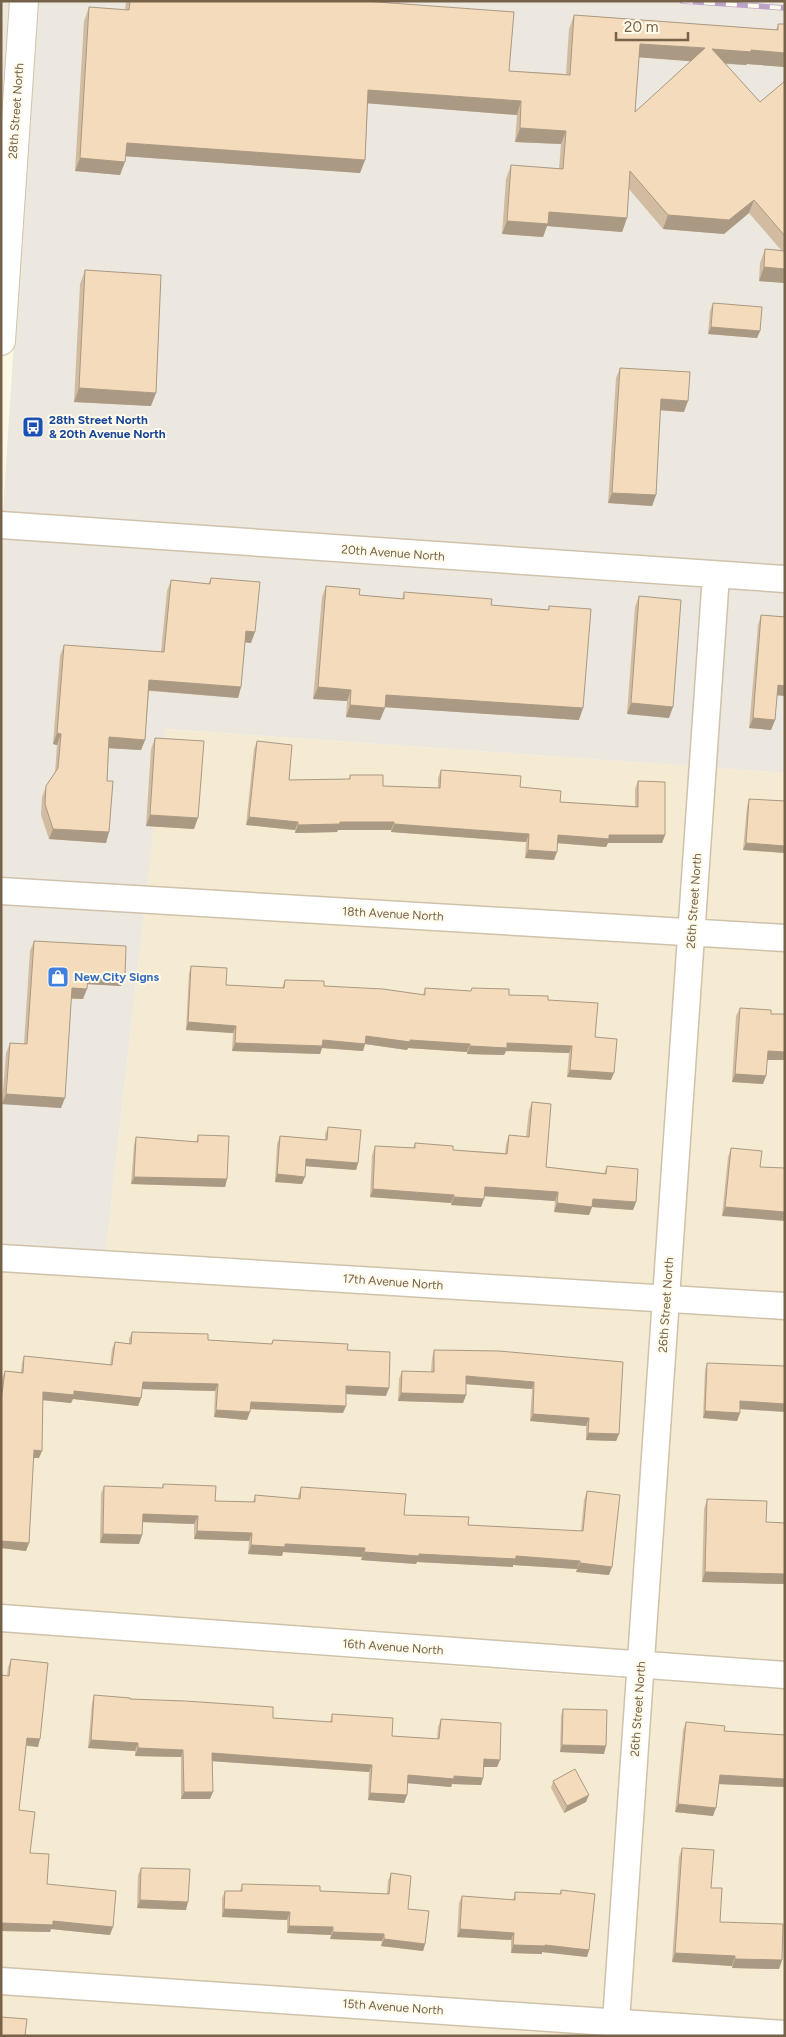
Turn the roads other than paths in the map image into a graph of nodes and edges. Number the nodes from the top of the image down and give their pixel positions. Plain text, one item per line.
1 (24, 1) edge
2 (7, 167) edge
3 (1, 341) edge
4 (1, 525) edge
5 (716, 575) junction
6 (785, 579) edge
7 (1, 891) edge
8 (692, 932) junction
9 (785, 938) edge
10 (1, 1258) edge
11 (666, 1299) junction
12 (785, 1306) edge
13 (1, 1618) edge
14 (641, 1666) junction
15 (785, 1675) edge
16 (1, 1981) edge
17 (616, 2029) edge
18 (785, 2034) edge

1 - 2 street, 28th Street North
2 - 3 street, 28th Street North
4 - 5 street, 20th Avenue North
5 - 6 street, 20th Avenue North
5 - 8 street, 26th Street North
7 - 8 street, 18th Avenue North
8 - 9 street, 18th Avenue North
8 - 11 street, 26th Street North
10 - 11 street, 17th Avenue North
11 - 12 street, 17th Avenue North
11 - 14 street, 26th Street North
13 - 14 street, 16th Avenue North
14 - 15 street, 16th Avenue North
14 - 17 street, 26th Street North
16 - 17 street, 15th Avenue North
17 - 18 street, 15th Avenue North

